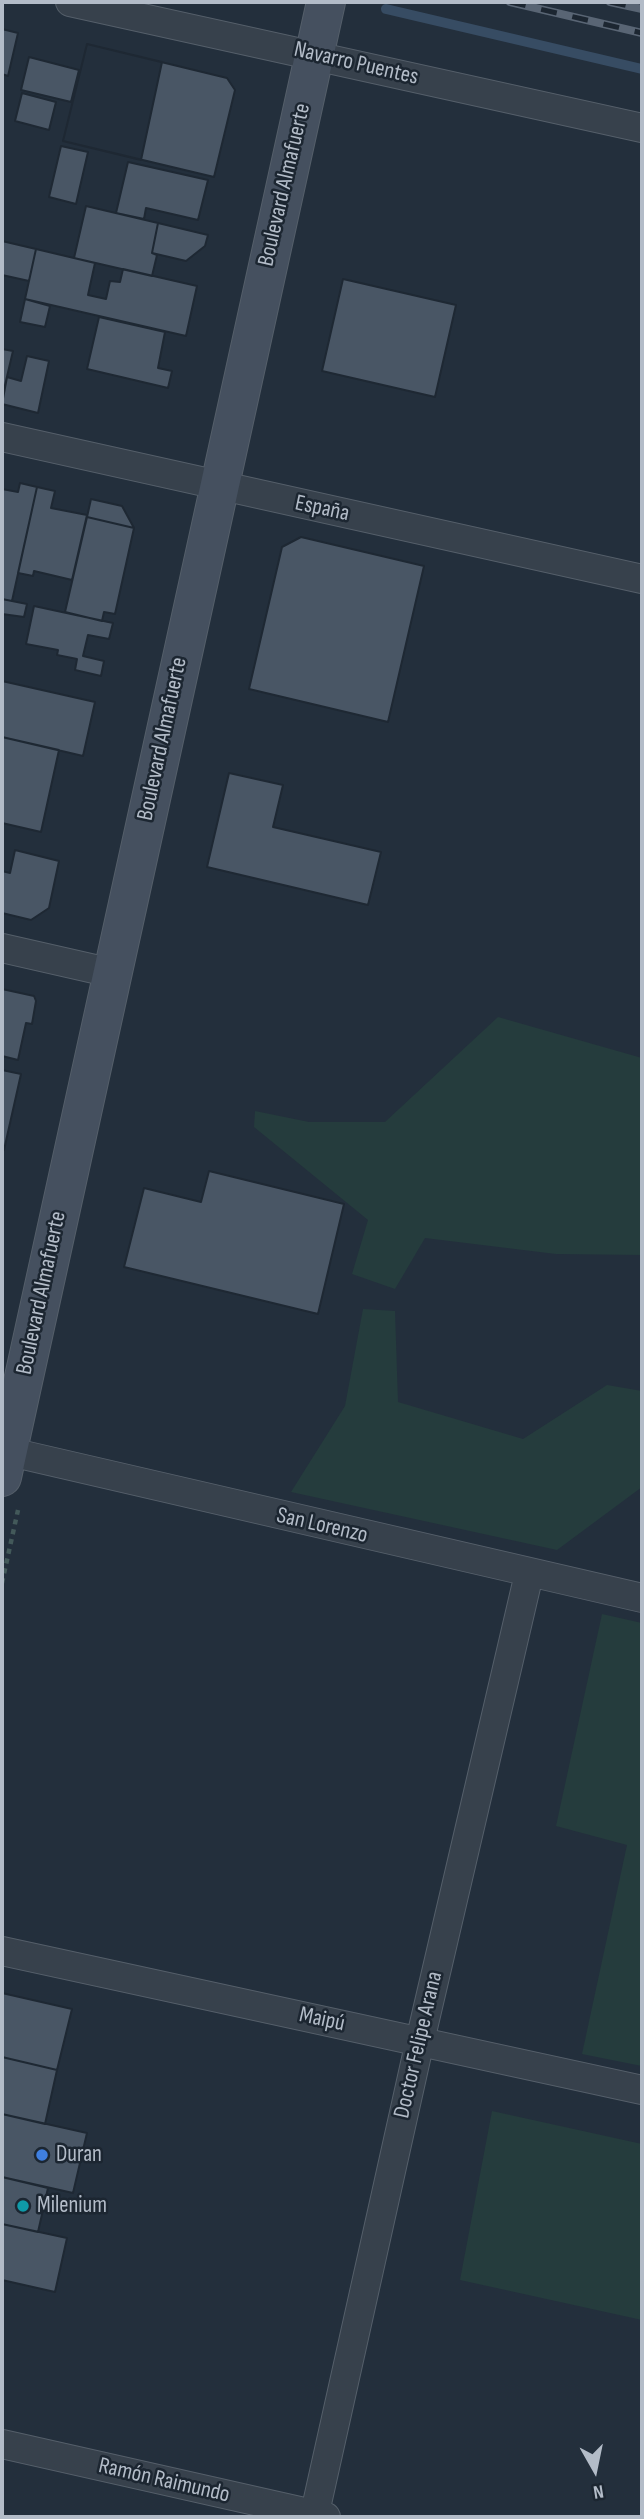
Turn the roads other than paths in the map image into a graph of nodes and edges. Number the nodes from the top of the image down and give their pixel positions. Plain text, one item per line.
1 (70, 2) edge
2 (326, 2) edge
3 (314, 55) junction
4 (642, 128) edge
5 (2, 437) edge
6 (217, 486) junction
7 (642, 579) edge
8 (2, 948) edge
9 (113, 973) junction
10 (4, 1460) edge
11 (529, 1574) junction
12 (642, 1598) edge
13 (2, 1951) edge
14 (420, 2040) junction
15 (642, 2090) edge
16 (2, 2444) edge
17 (318, 2516) edge

1 - 3 street, Navarro Puentes
2 - 3 main road, Boulevard Almafuerte
3 - 4 street, Navarro Puentes
3 - 6 main road, Boulevard Almafuerte
5 - 6 street, España
6 - 7 street, España
6 - 9 main road, Boulevard Almafuerte
8 - 9 street
9 - 10 main road, Boulevard Almafuerte
10 - 11 street, San Lorenzo
11 - 12 street, San Lorenzo
11 - 14 street, Doctor Felipe Arana
13 - 14 street, Maipú
14 - 15 street, Maipú
14 - 17 street, Doctor Felipe Arana
16 - 17 street, Ramón Raimundo

